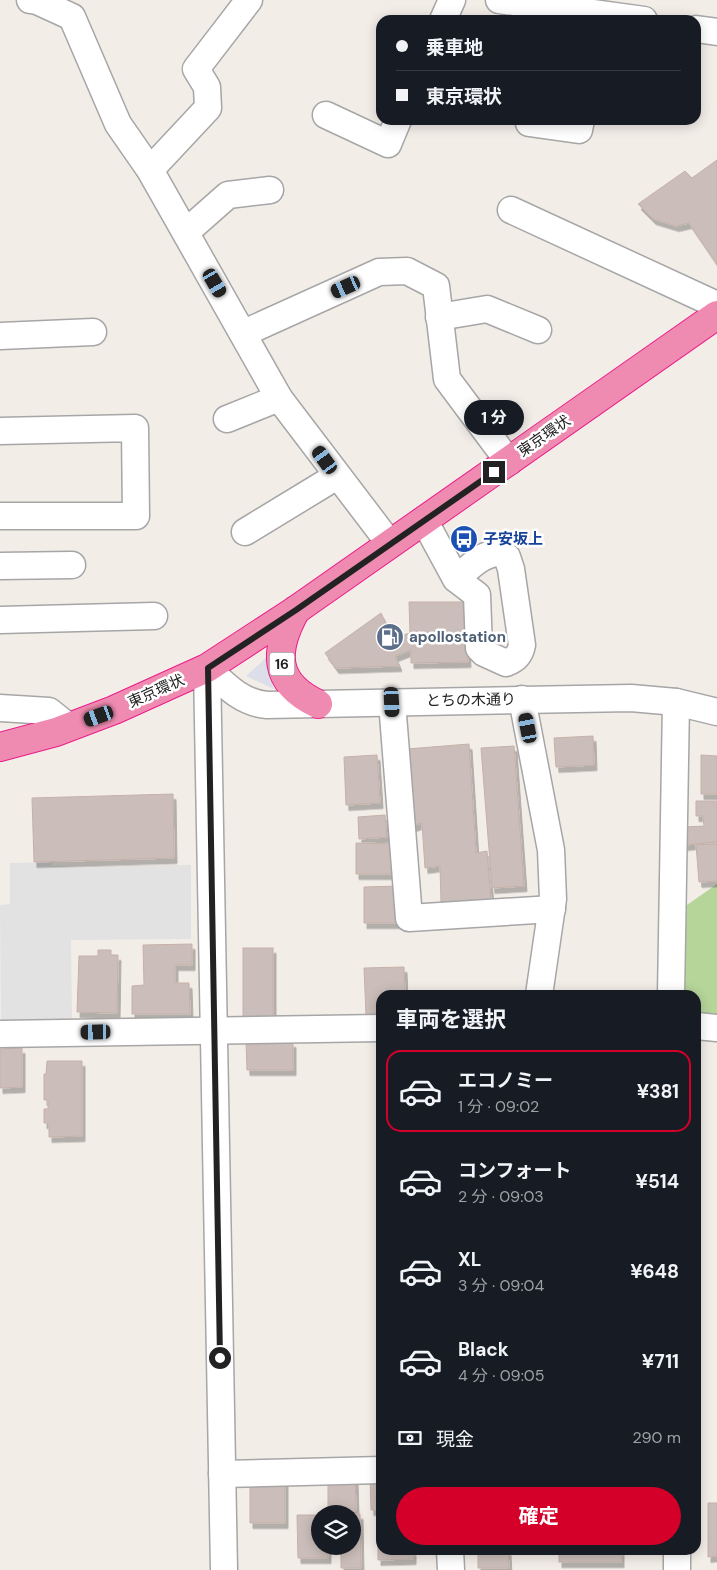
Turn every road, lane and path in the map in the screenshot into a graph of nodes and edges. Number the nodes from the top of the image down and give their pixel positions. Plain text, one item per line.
1 (30, 0) edge
2 (37, 0) edge
3 (248, 0) edge
4 (452, 0) edge
5 (499, 0) edge
6 (546, 9) edge
7 (445, 15) edge
8 (592, 15) edge
9 (701, 29) edge
10 (717, 32) edge
11 (326, 115) dead end
12 (396, 125) edge
13 (543, 125) edge
14 (580, 125) edge
15 (150, 170) junction
16 (270, 190) dead end
17 (511, 210) dead end
18 (186, 232) junction
19 (717, 305) edge
20 (717, 315) edge
21 (439, 317) junction
22 (538, 330) dead end
23 (93, 332) dead end
24 (244, 333) junction
25 (0, 336) edge
26 (279, 398) junction
27 (227, 419) dead end
28 (0, 431) edge
29 (508, 462) junction
30 (337, 476) junction
31 (0, 516) edge
32 (424, 520) junction
33 (245, 532) dead end
34 (390, 544) junction
35 (72, 565) dead end
36 (0, 566) edge
37 (456, 579) dead end
38 (296, 610) junction
39 (154, 616) dead end
40 (0, 620) edge
41 (208, 668) junction
42 (522, 699) junction
43 (392, 702) junction
44 (676, 702) junction
45 (318, 704) junction
46 (0, 708) edge
47 (717, 712) edge
48 (69, 727) junction
49 (0, 747) edge
50 (552, 909) junction
51 (540, 990) edge
52 (671, 990) edge
53 (701, 1026) edge
54 (376, 1028) edge
55 (717, 1028) edge
56 (214, 1029) junction
57 (0, 1034) edge
58 (376, 1470) edge
59 (222, 1474) junction
60 (450, 1555) edge
61 (677, 1555) edge
62 (224, 1570) edge
63 (451, 1570) edge
64 (677, 1570) edge

1 - 2 street
2 - 15 street
3 - 15 street
4 - 7 street
5 - 6 street
6 - 8 street
9 - 10 street
11 - 12 street
13 - 14 street
15 - 18 street
16 - 18 street
17 - 19 street
18 - 24 street
20 - 29 highway, 東京環状 / 16
21 - 22 street
21 - 24 street
21 - 29 street
23 - 25 street
24 - 26 street
26 - 27 street
26 - 30 street
28 - 31 street
29 - 32 highway, 東京環状 / 16
30 - 33 street
30 - 34 street
32 - 34 highway, 東京環状 / 16
32 - 37 street
34 - 38 highway, 東京環状 / 16
35 - 36 street
38 - 41 highway, 東京環状 / 16
38 - 45 highway, 16
39 - 40 street
41 - 45 street, とちの木通り
41 - 48 highway, 東京環状 / 16
41 - 56 street
42 - 43 street, とちの木通り
42 - 44 street, とちの木通り
42 - 50 street
43 - 45 street, とちの木通り
43 - 50 street
44 - 47 street, とちの木通り
44 - 52 street
46 - 48 street
48 - 49 highway, 東京環状 / 16
50 - 51 street
53 - 55 street
54 - 56 street
56 - 57 street
56 - 59 street
58 - 59 street
59 - 62 street
60 - 63 street
61 - 64 street

